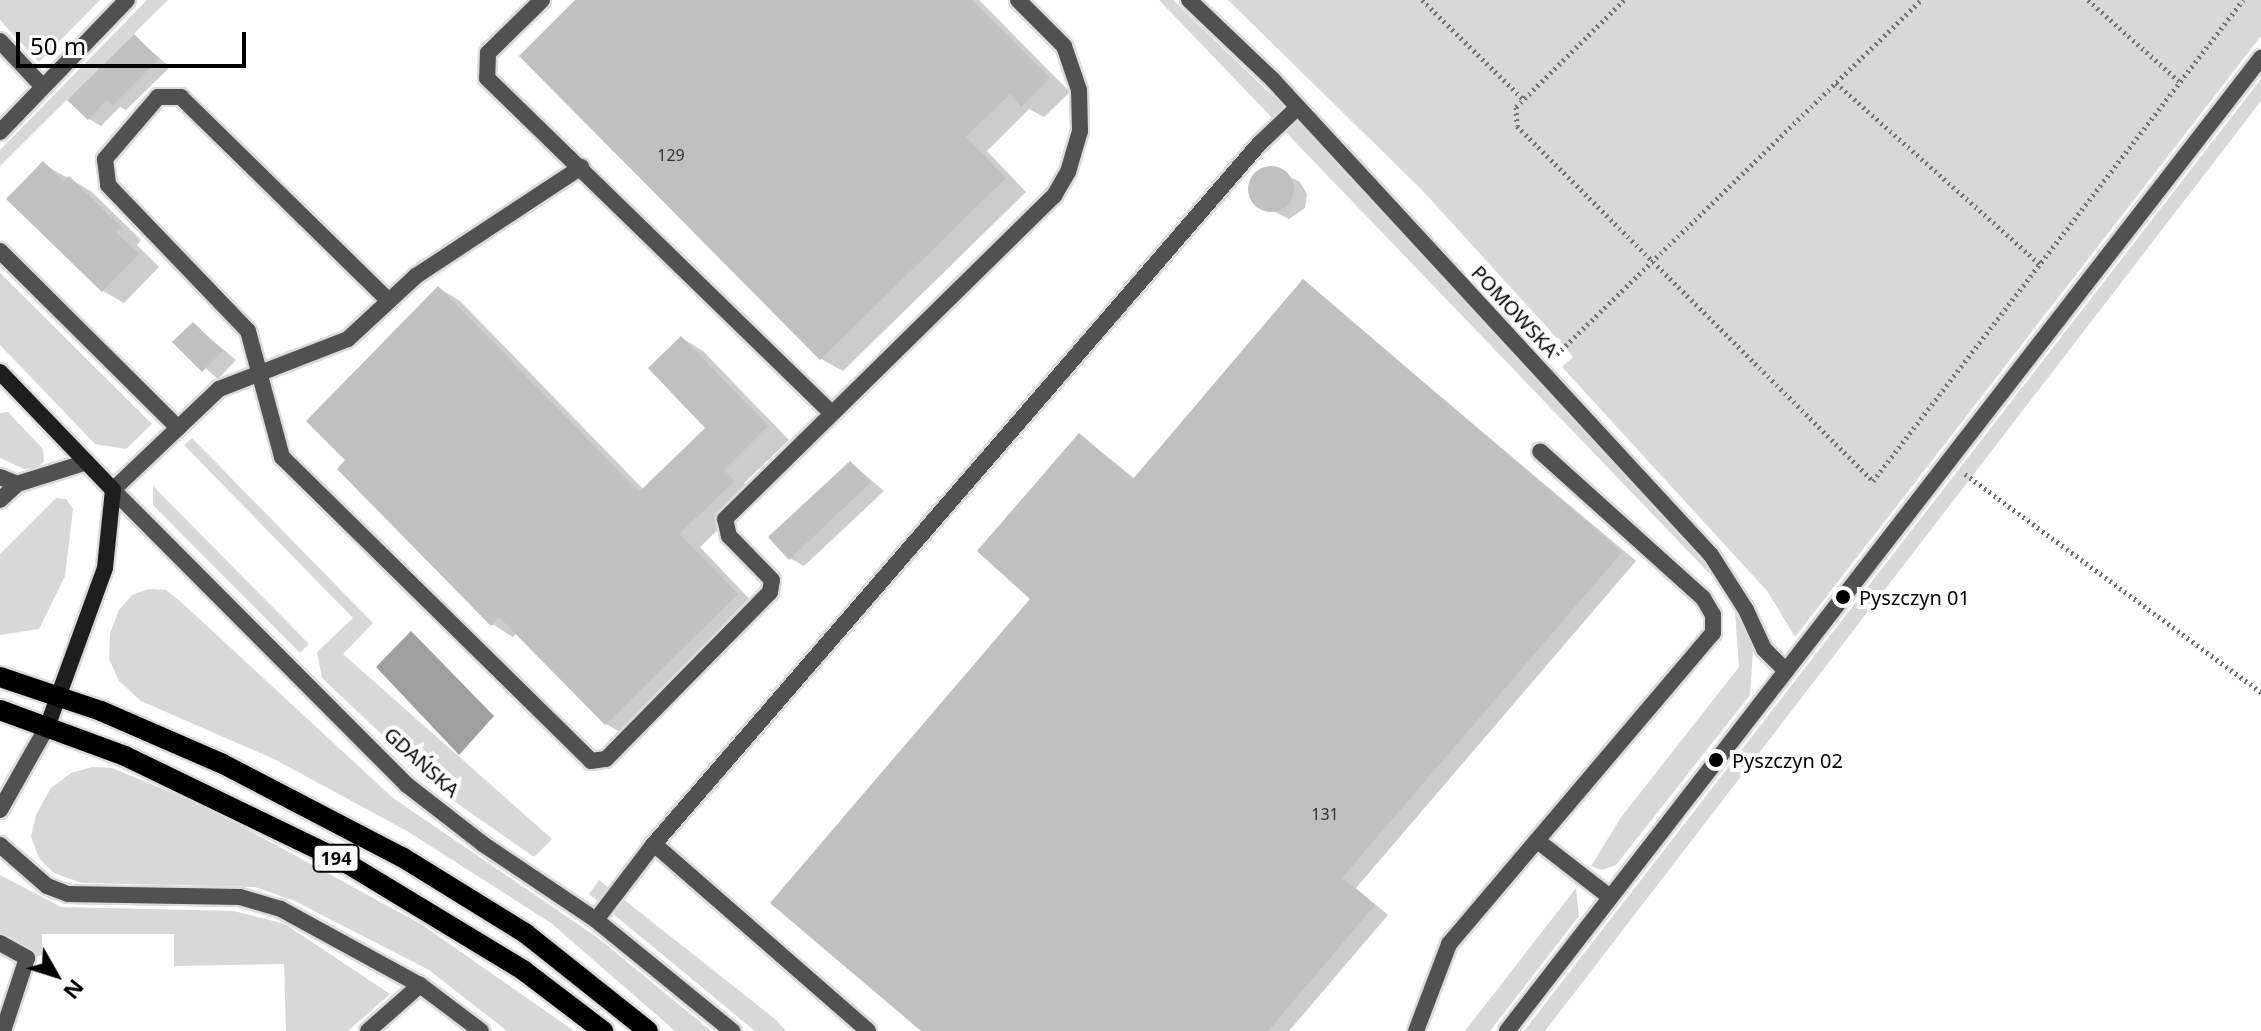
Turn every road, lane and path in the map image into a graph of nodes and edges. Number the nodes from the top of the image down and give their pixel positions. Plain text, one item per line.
1 (127, 0) edge
2 (542, 0) edge
3 (1018, 0) edge
4 (1189, 0) edge
5 (1422, 0) edge
6 (1624, 0) edge
7 (1921, 0) edge
8 (2088, 0) edge
9 (2243, 0) edge
10 (0, 41) edge
11 (2261, 58) edge
12 (2180, 82) junction
13 (1836, 83) junction
14 (43, 87) junction
15 (1523, 99) junction
16 (1297, 108) junction
17 (0, 132) edge
18 (581, 167) junction
19 (0, 251) edge
20 (1653, 262) junction
21 (2040, 264) junction
22 (389, 301) junction
23 (1542, 369) junction
24 (0, 372) edge
25 (259, 373) junction
26 (831, 413) junction
27 (178, 428) junction
28 (1540, 451) dead end
29 (1948, 461) junction
30 (87, 462) junction
31 (0, 477) edge
32 (17, 484) junction
33 (113, 490) junction
34 (0, 500) edge
35 (1786, 671) junction
36 (0, 677) edge
37 (2261, 692) edge
38 (59, 696) junction
39 (0, 710) edge
40 (47, 727) junction
41 (0, 810) edge
42 (1539, 842) junction
43 (654, 844) junction
44 (0, 845) edge
45 (1610, 897) junction
46 (596, 920) junction
47 (0, 945) edge
48 (420, 985) junction
49 (3, 1031) edge
50 (368, 1031) edge
51 (481, 1031) edge
52 (603, 1031) edge
53 (648, 1031) edge
54 (732, 1031) edge
55 (868, 1031) edge
56 (1416, 1031) edge
57 (1507, 1031) edge

1 - 14 street
2 - 18 street
3 - 26 street
4 - 16 street, POMOWSKA
5 - 15 path
6 - 15 path
7 - 13 path
8 - 12 path
9 - 12 path
10 - 14 street
11 - 29 street
12 - 21 path
13 - 20 path
13 - 21 path
14 - 17 street
15 - 20 path
16 - 23 street, POMOWSKA
16 - 43 street
18 - 22 street
18 - 26 street
19 - 27 street
20 - 21 path
20 - 23 path
22 - 25 street
22 - 25 street
23 - 35 street, POMOWSKA
24 - 30 street, GDAŃSKA
25 - 26 street
25 - 27 street
27 - 33 street
28 - 42 street
29 - 35 street
29 - 37 path
30 - 32 street
30 - 33 street, GDAŃSKA
31 - 32 street
32 - 34 street
33 - 38 street
33 - 46 street, GDAŃSKA
35 - 45 street
36 - 38 main road, 194
38 - 40 street
38 - 53 main road, 194
39 - 40 main road, 194
40 - 41 street
40 - 52 main road, 194
42 - 45 street
42 - 56 street
43 - 46 street
43 - 55 street
44 - 48 street
45 - 57 street
46 - 54 street, GDAŃSKA
47 - 49 street
48 - 50 street
48 - 51 street

